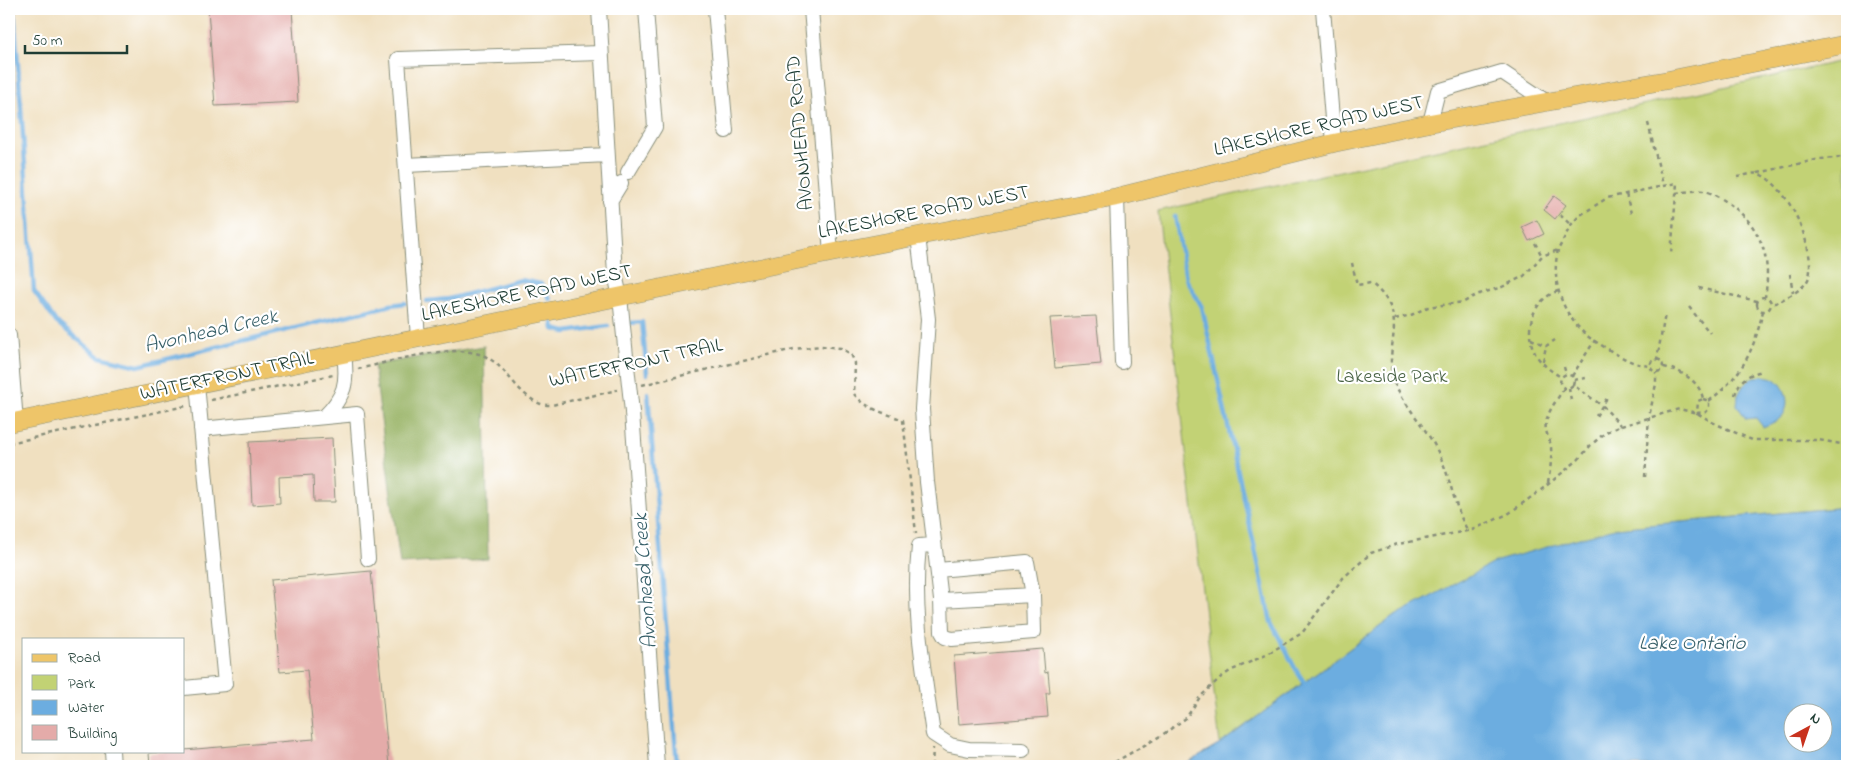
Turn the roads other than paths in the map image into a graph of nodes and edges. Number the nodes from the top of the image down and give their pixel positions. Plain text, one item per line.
1 (599, 9) edge
2 (715, 9) edge
3 (811, 9) edge
4 (1323, 9) edge
5 (649, 13) edge
6 (1847, 44) edge
7 (602, 53) junction
8 (1546, 102) junction
9 (1430, 123) junction
10 (726, 131) dead end
11 (1334, 143) junction
12 (607, 155) junction
13 (406, 165) junction
14 (1117, 197) junction
15 (610, 201) junction
16 (918, 236) junction
17 (832, 253) junction
18 (620, 297) junction
19 (9, 335) edge
20 (418, 338) junction
21 (344, 354) junction
22 (1122, 362) dead end
23 (197, 384) junction
24 (324, 417) junction
25 (13, 422) edge
26 (201, 429) junction
27 (934, 545) junction
28 (368, 560) dead end
29 (938, 570) junction
30 (1033, 595) junction
31 (941, 600) junction
32 (185, 688) edge
33 (1023, 750) dead end
34 (112, 752) edge
35 (114, 766) edge
36 (656, 766) edge

1 - 7 street
2 - 10 street
3 - 17 street, AVONHEAD ROAD
4 - 11 street
5 - 15 street
6 - 8 main road, LAKESHORE ROAD WEST
7 - 12 street
7 - 13 street
8 - 9 main road, LAKESHORE ROAD WEST
8 - 9 street
9 - 11 main road, LAKESHORE ROAD WEST
11 - 14 main road, LAKESHORE ROAD WEST
12 - 13 street
12 - 15 street
13 - 20 street
14 - 16 main road, LAKESHORE ROAD WEST
14 - 22 street
15 - 18 street
16 - 17 main road, LAKESHORE ROAD WEST
16 - 27 street
17 - 18 main road, LAKESHORE ROAD WEST
18 - 20 main road, LAKESHORE ROAD WEST
18 - 36 street, bridge
19 - 25 street
20 - 21 main road, LAKESHORE ROAD WEST
21 - 23 main road, LAKESHORE ROAD WEST
21 - 24 street
23 - 25 main road, LAKESHORE ROAD WEST
23 - 26 street
24 - 26 street
24 - 28 street
26 - 32 street
27 - 29 street
27 - 33 street
29 - 30 street
29 - 31 street
30 - 31 street
30 - 31 street
34 - 35 street

